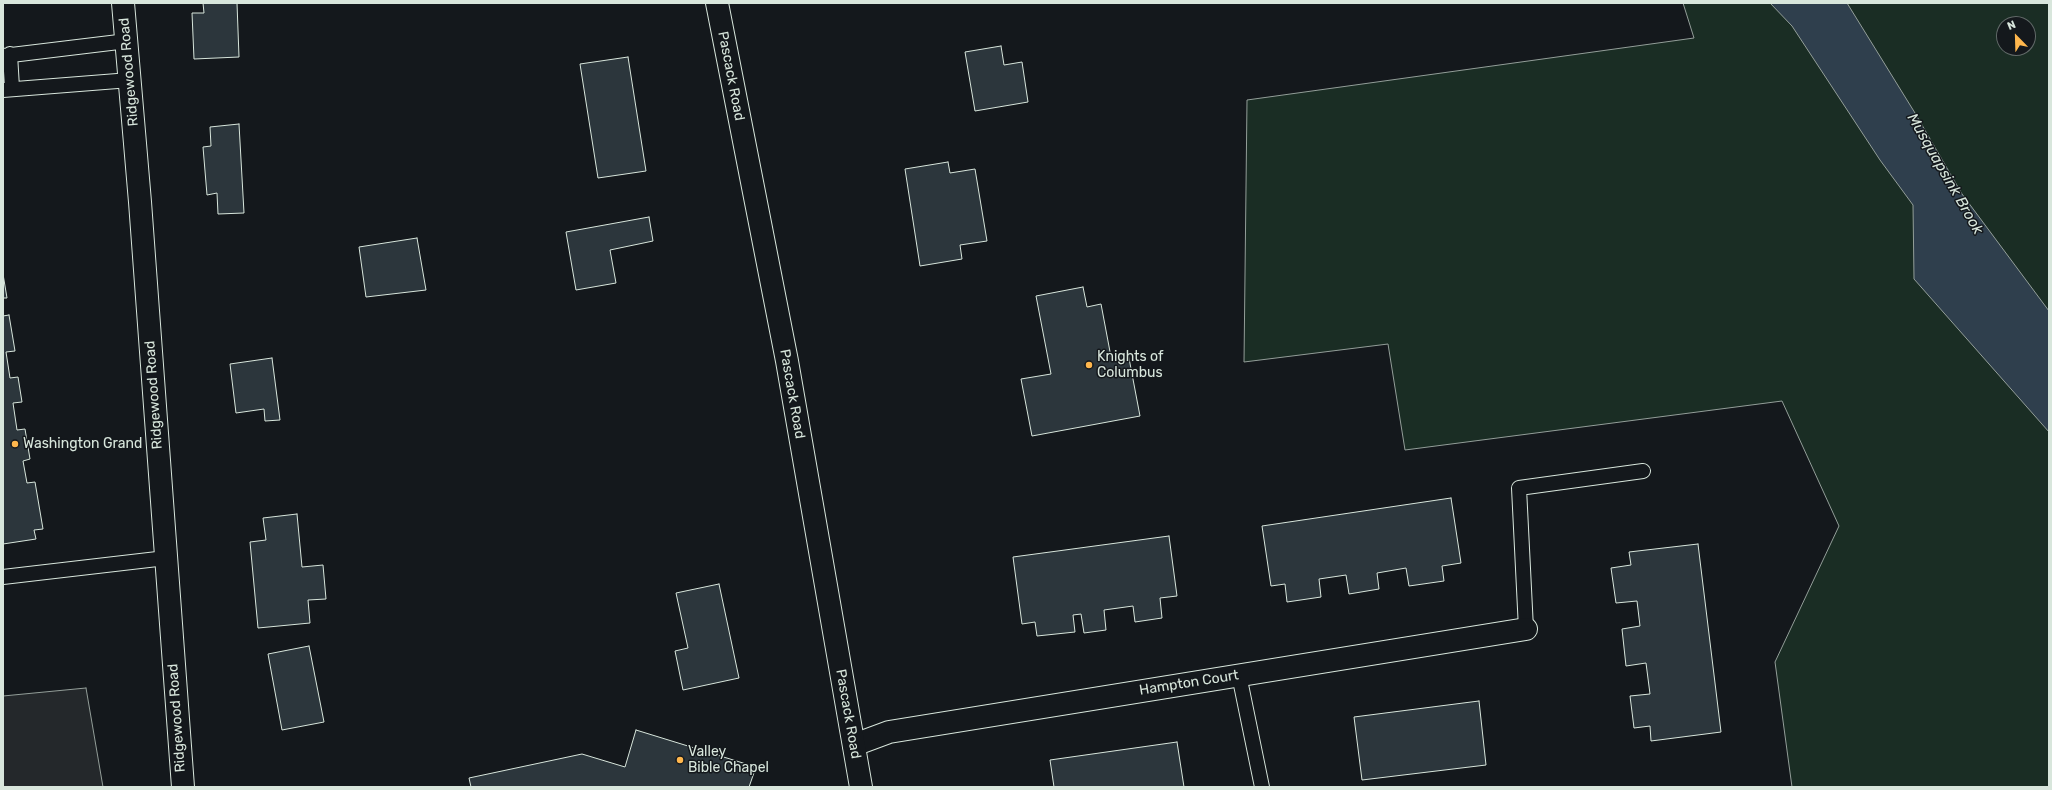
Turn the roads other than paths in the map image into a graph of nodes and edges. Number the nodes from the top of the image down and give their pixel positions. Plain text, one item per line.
1 (123, 3) edge
2 (717, 3) edge
3 (127, 41) junction
4 (7, 55) edge
5 (130, 80) junction
6 (8, 89) edge
7 (1643, 471) dead end
8 (166, 558) junction
9 (3, 577) edge
10 (1526, 629) joint
11 (1239, 675) junction
12 (854, 745) junction
13 (183, 787) edge
14 (861, 787) edge
15 (1262, 787) edge

1 - 3 street, Ridgewood Road
2 - 12 street, Pascack Road
3 - 4 lane
3 - 5 street, Ridgewood Road
4 - 6 lane
5 - 6 lane
5 - 8 street, Ridgewood Road
7 - 10 lane
8 - 9 lane
8 - 13 street, Ridgewood Road
10 - 11 street, Hampton Court
11 - 12 street, Hampton Court
11 - 15 lane
12 - 14 street, Pascack Road

